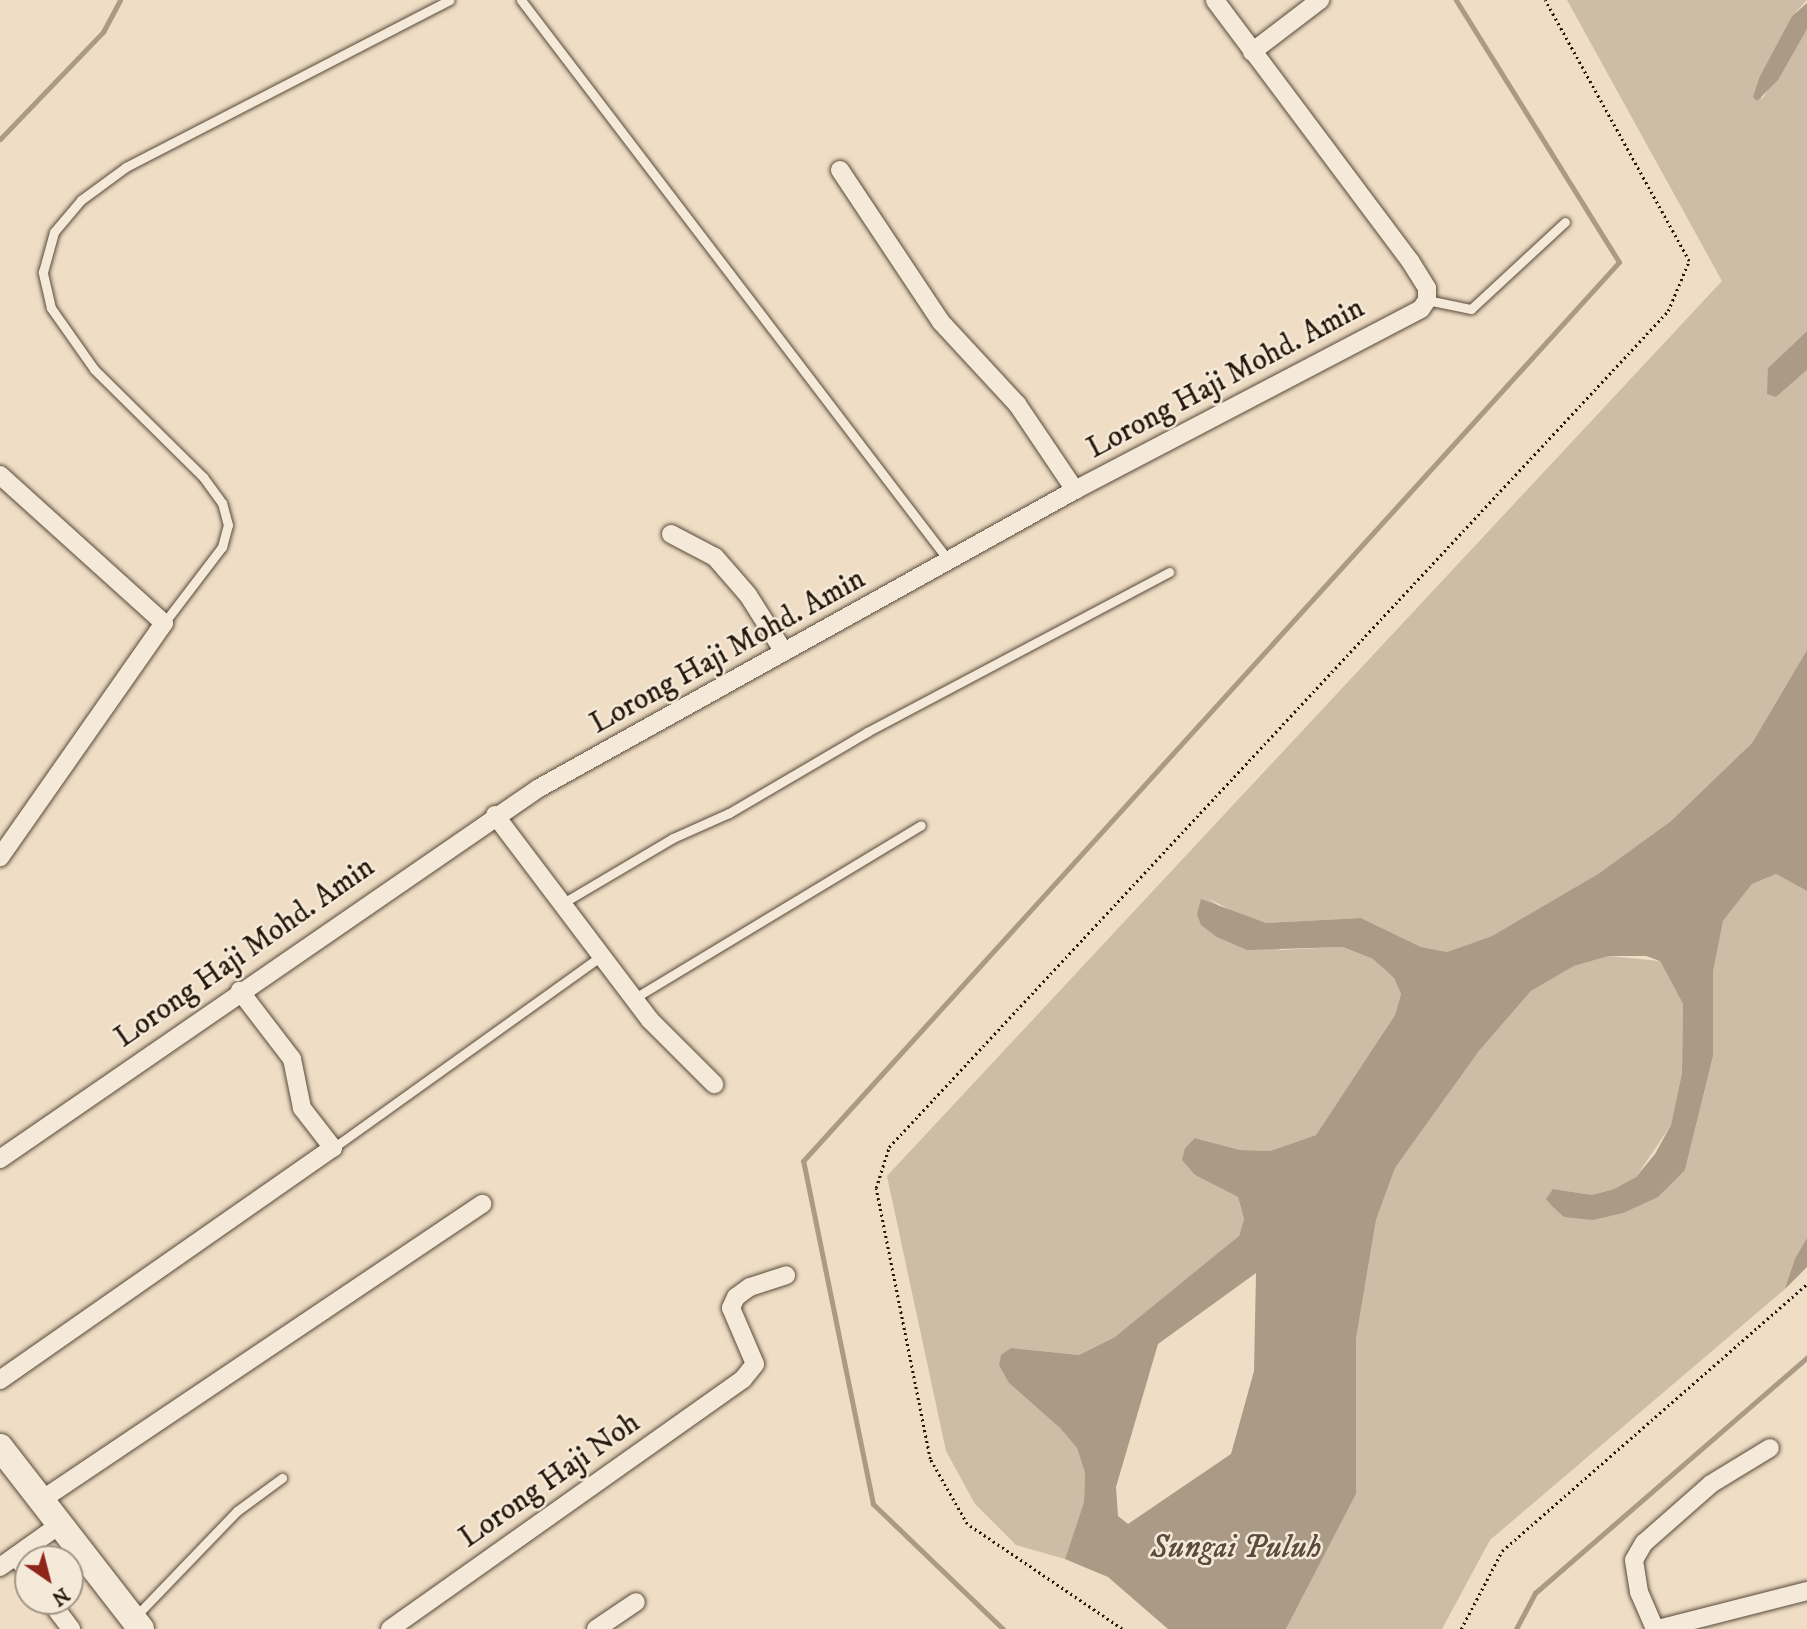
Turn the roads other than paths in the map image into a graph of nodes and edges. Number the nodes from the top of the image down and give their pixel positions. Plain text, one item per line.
1 (449, 0) edge
2 (521, 0) edge
3 (1215, 0) edge
4 (1320, 0) edge
5 (1252, 52) junction
6 (840, 170) dead end
7 (1565, 222) dead end
8 (1427, 300) junction
9 (0, 475) edge
10 (1075, 490) junction
11 (671, 534) dead end
12 (950, 562) junction
13 (1169, 572) dead end
14 (164, 623) junction
15 (784, 652) junction
16 (495, 815) junction
17 (921, 825) dead end
18 (0, 857) edge
19 (563, 904) junction
20 (601, 956) junction
21 (240, 991) junction
22 (633, 999) junction
23 (714, 1084) dead end
24 (333, 1148) junction
25 (0, 1159) edge
26 (482, 1204) dead end
27 (786, 1275) dead end
28 (0, 1380) edge
29 (0, 1447) edge
30 (1770, 1448) dead end
31 (282, 1478) dead end
32 (40, 1501) junction
33 (59, 1525) junction
34 (31, 1545) edge
35 (1807, 1591) edge
36 (636, 1602) dead end
37 (137, 1624) edge
38 (390, 1629) edge
39 (596, 1629) edge
40 (1656, 1629) edge

1 - 14 lane
2 - 12 lane
3 - 5 street
4 - 5 street
5 - 8 street
6 - 10 street
7 - 8 lane
8 - 10 street, Lorong Haji Mohd. Amin
9 - 14 street
10 - 12 street, Lorong Haji Mohd. Amin
11 - 15 street
12 - 15 street, Lorong Haji Mohd. Amin
13 - 19 lane
14 - 18 street
15 - 16 street, Lorong Haji Mohd. Amin
16 - 19 street
16 - 21 street, Lorong Haji Mohd. Amin
17 - 22 lane
19 - 20 street
20 - 22 street
20 - 24 lane
21 - 24 street
21 - 25 street, Lorong Haji Mohd. Amin
22 - 23 street
24 - 28 street
26 - 32 street
27 - 38 street, Lorong Haji Noh
29 - 32 street
30 - 40 street
31 - 37 lane
32 - 33 street
33 - 34 street
33 - 37 street
35 - 40 street
36 - 39 street

